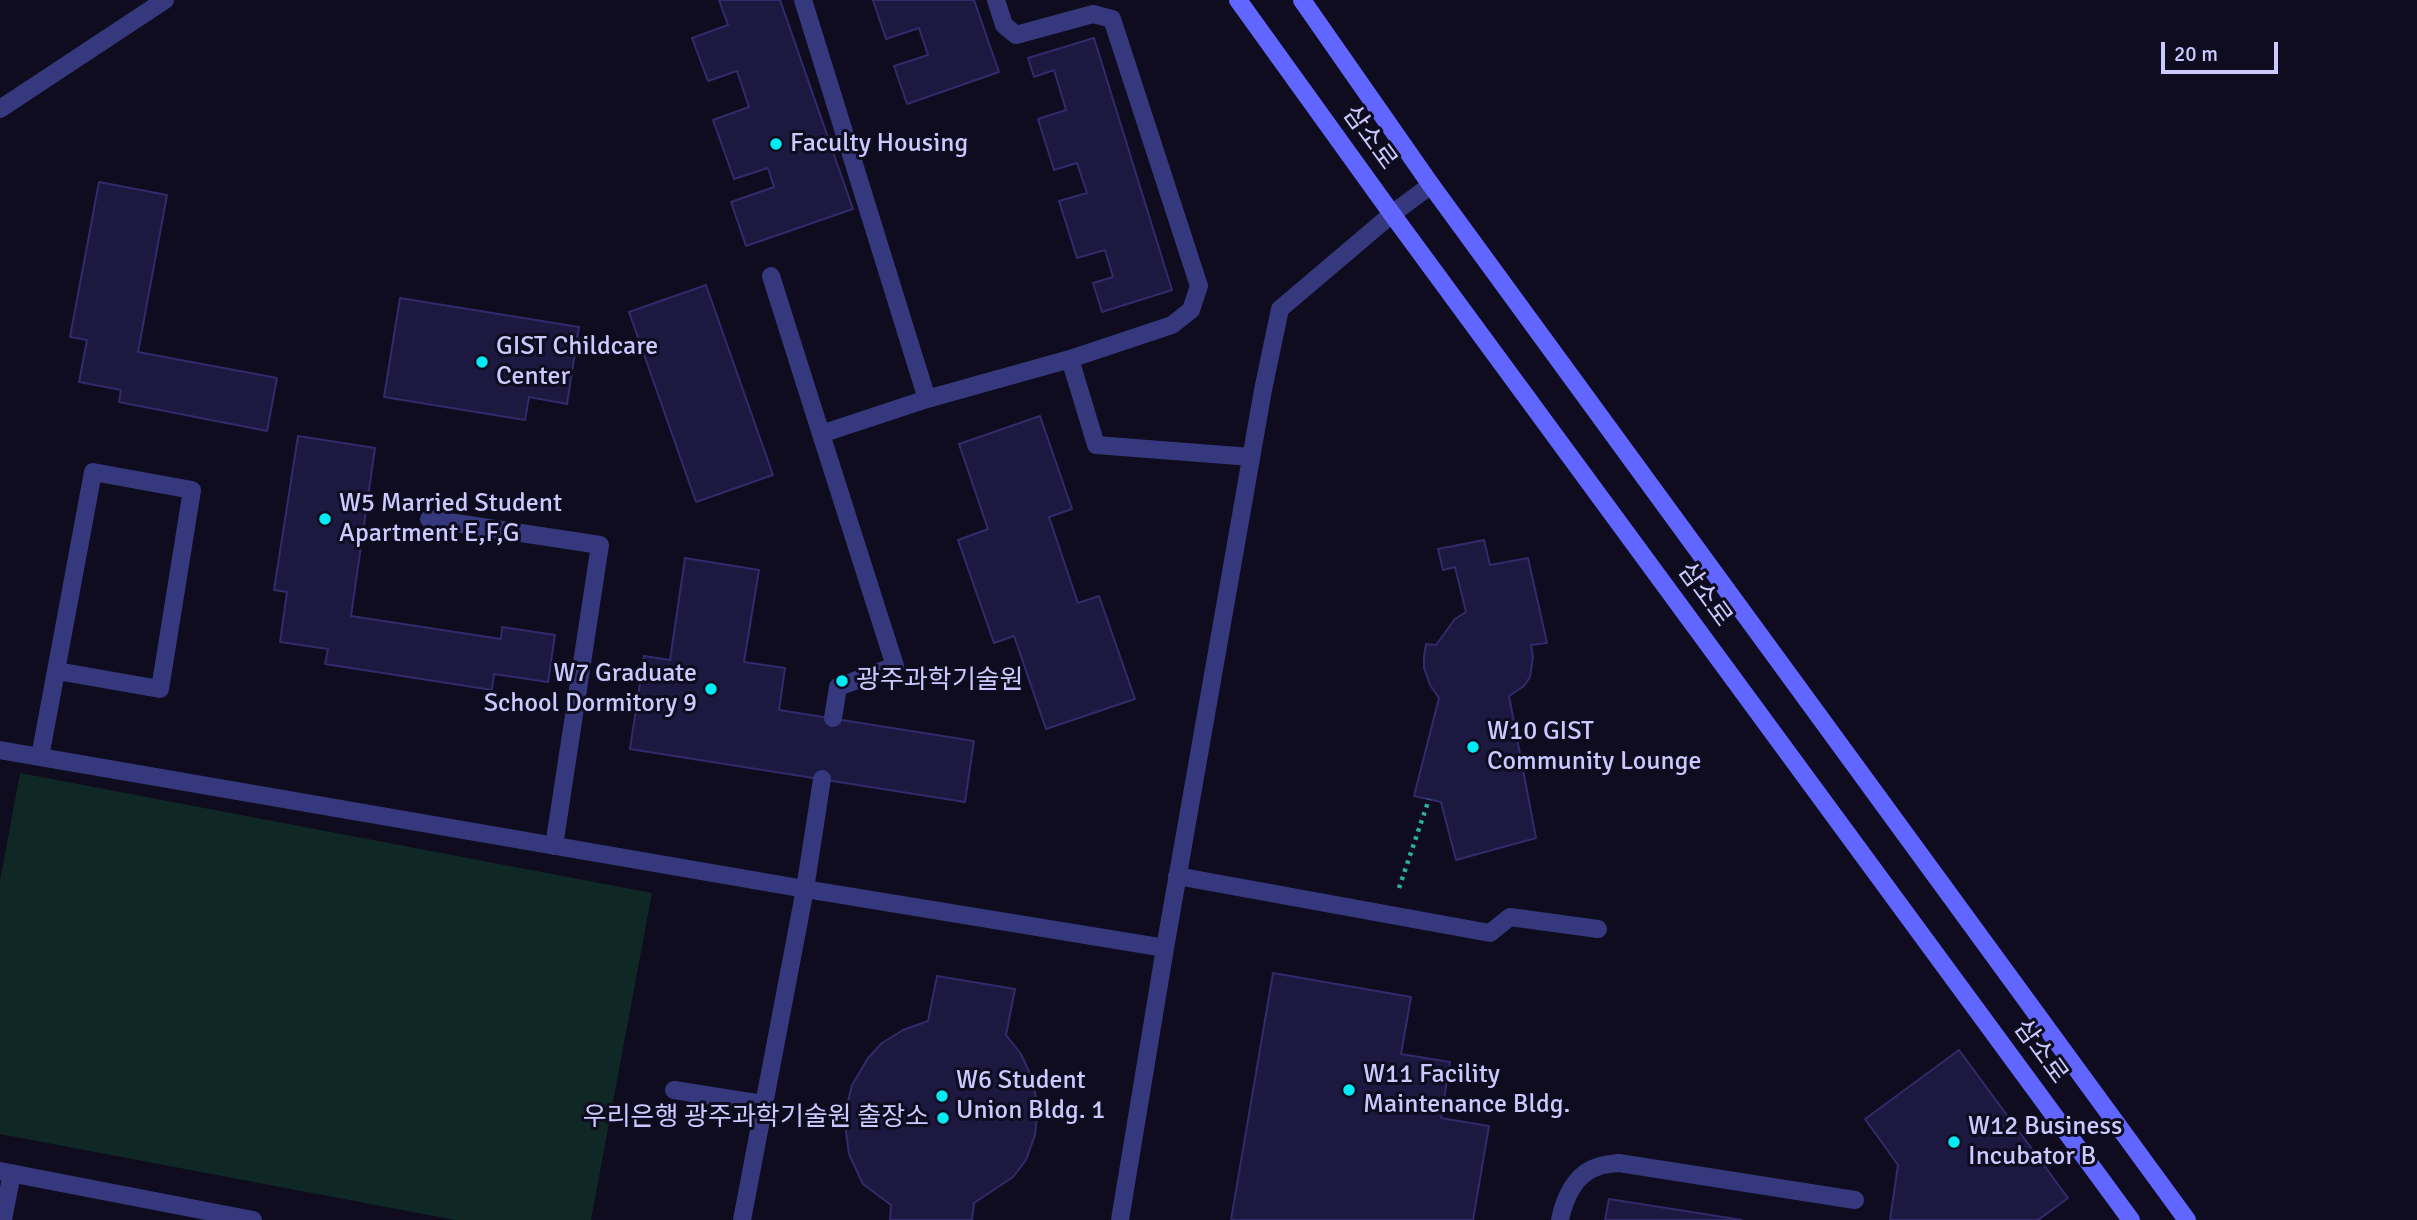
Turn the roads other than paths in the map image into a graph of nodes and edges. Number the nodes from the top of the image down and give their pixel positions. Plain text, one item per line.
1 (163, 0) edge
2 (803, 0) edge
3 (996, 0) edge
4 (1238, 0) edge
5 (1302, 0) edge
6 (0, 109) edge
7 (1431, 185) junction
8 (1392, 215) junction
9 (771, 276) dead end
10 (1070, 359) junction
11 (926, 399) junction
12 (821, 434) junction
13 (1251, 457) junction
14 (429, 519) dead end
15 (57, 671) junction
16 (833, 718) dead end
17 (0, 750) edge
18 (40, 757) junction
19 (822, 779) dead end
20 (554, 846) junction
21 (1177, 876) junction
22 (805, 889) junction
23 (1598, 929) dead end
24 (1165, 948) junction
25 (674, 1090) dead end
26 (763, 1104) junction
27 (6, 1172) edge
28 (1855, 1200) dead end
29 (3, 1220) edge
30 (254, 1220) edge
31 (742, 1220) edge
32 (1120, 1220) edge
33 (1560, 1220) edge
34 (2131, 1220) edge
35 (2187, 1220) edge

1 - 6 street
2 - 11 street
3 - 10 street
4 - 8 street, 삼소로
5 - 7 street, 삼소로
7 - 8 street
7 - 35 street, 삼소로
8 - 13 street
8 - 34 street, 삼소로
9 - 12 street
10 - 11 street
10 - 13 street
11 - 12 street
12 - 16 street
13 - 21 street
14 - 20 street
15 - 15 street
15 - 18 street
17 - 18 street
18 - 20 street
19 - 22 street
20 - 22 street
21 - 23 street
21 - 24 street
22 - 24 street
22 - 26 street
24 - 32 street
25 - 26 street
26 - 31 street
27 - 29 street
27 - 30 street
28 - 33 street

